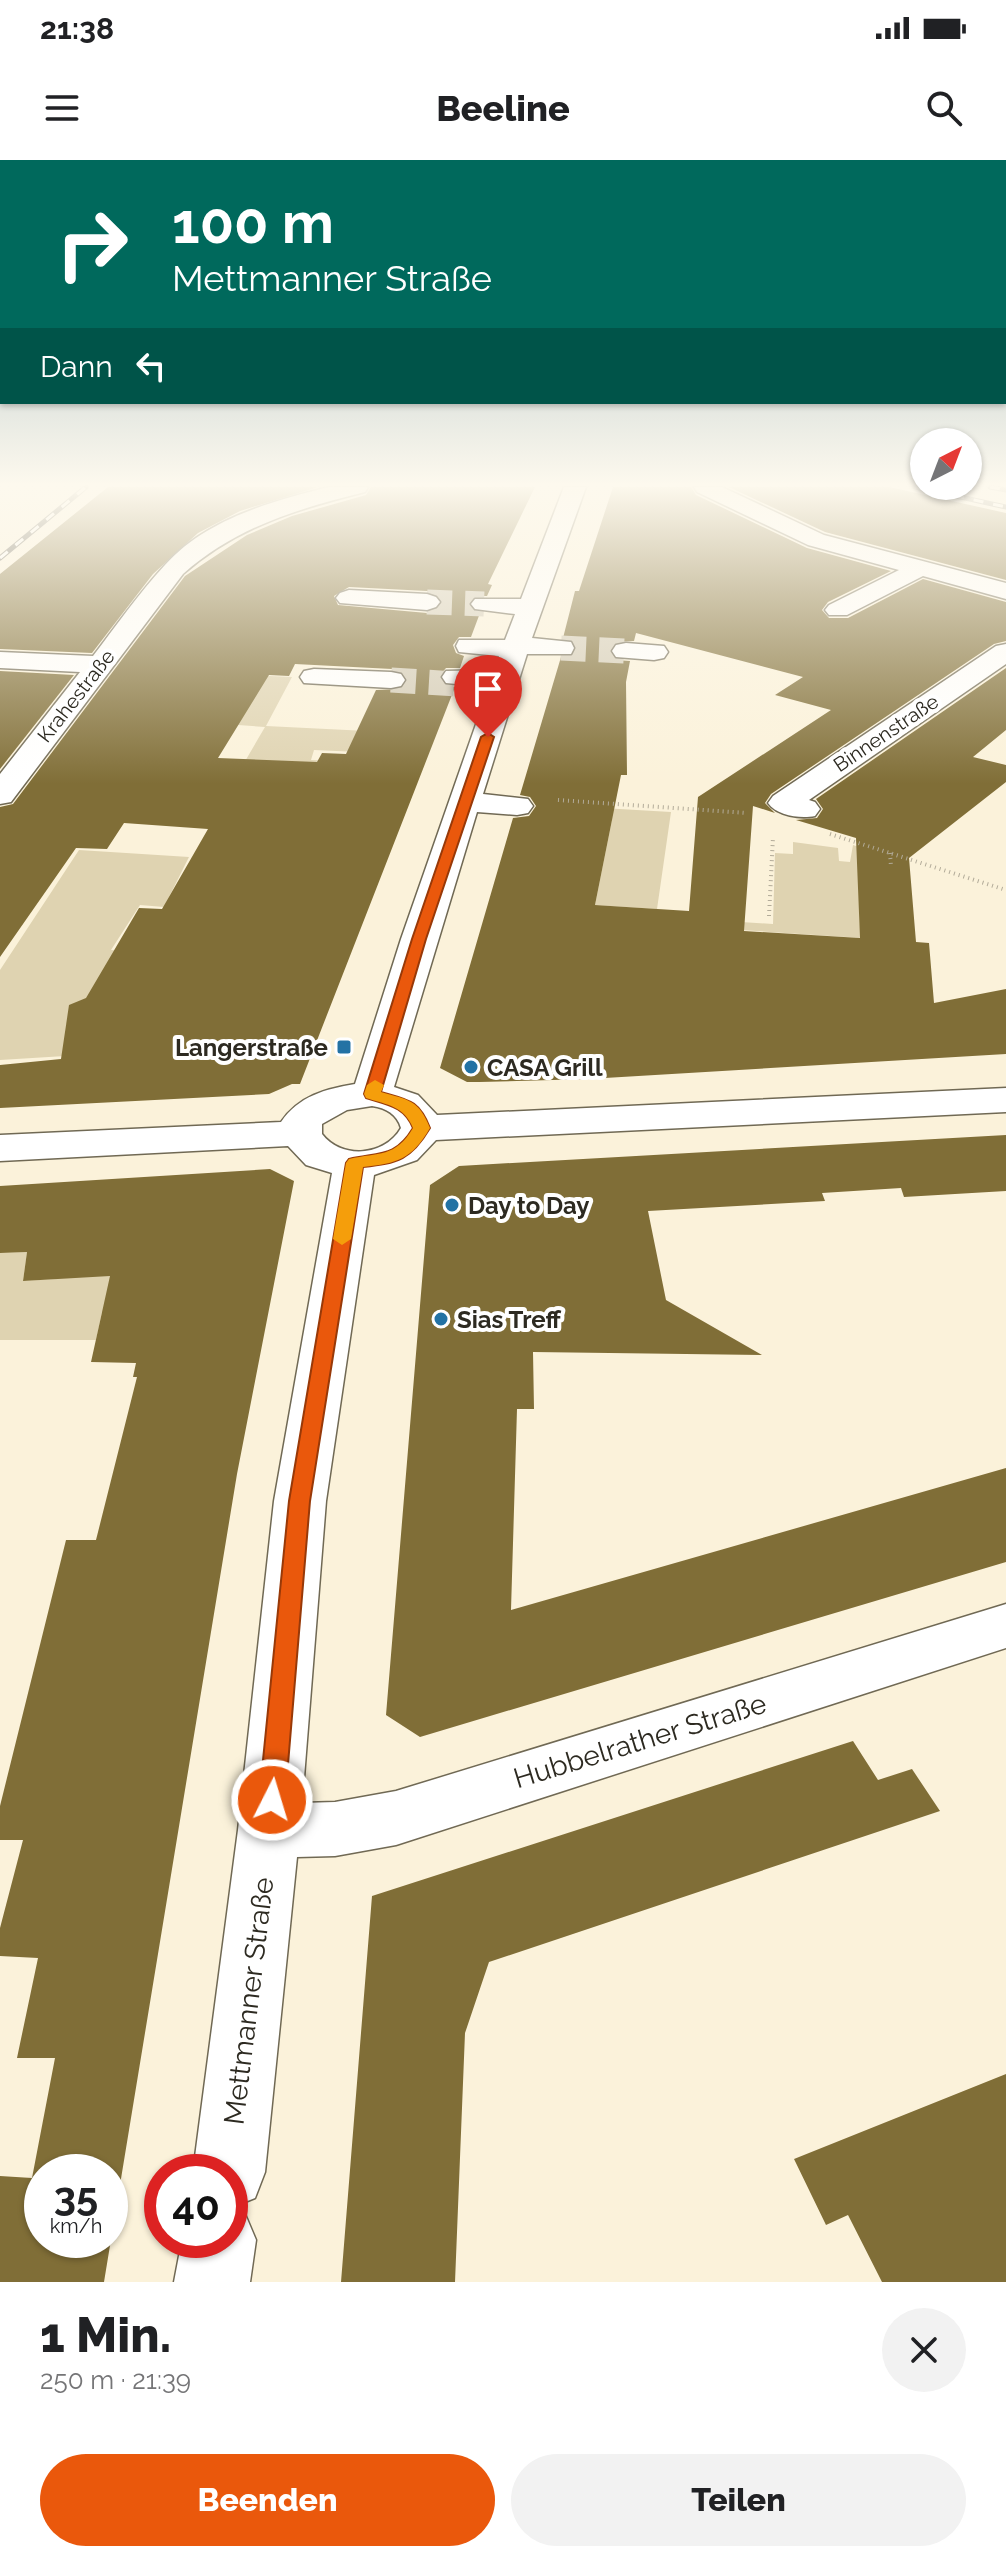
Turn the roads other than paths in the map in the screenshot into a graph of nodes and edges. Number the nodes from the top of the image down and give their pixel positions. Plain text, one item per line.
1 (161, 586) edge
2 (538, 586) edge
3 (885, 586) edge
4 (349, 598) dead end
5 (427, 602) tunnel mouth
6 (484, 604) tunnel mouth
7 (530, 607) junction
8 (838, 610) dead end
9 (470, 642) tunnel mouth
10 (517, 645) junction
11 (561, 648) tunnel mouth
12 (626, 651) tunnel mouth
13 (654, 652) dead end
14 (1006, 652) edge
15 (0, 660) edge
16 (99, 665) junction
17 (385, 675) tunnel mouth
18 (314, 677) dead end
19 (456, 680) tunnel mouth
20 (505, 683) junction
21 (468, 794) junction
22 (0, 795) edge
23 (519, 799) dead end
24 (810, 819) road end
25 (372, 1094) junction
26 (1006, 1100) edge
27 (422, 1128) junction
28 (302, 1133) junction
29 (0, 1148) edge
30 (355, 1163) junction
31 (1006, 1626) edge
32 (269, 1830) junction
33 (231, 2154) edge
34 (216, 2258) edge
35 (212, 2282) edge

1 - 16 street, Krahestraße
2 - 7 street
3 - 8 street
4 - 5 street
6 - 7 street
7 - 10 street
9 - 10 street
10 - 11 street
10 - 20 street
12 - 13 street
14 - 24 street, Binnenstraße
15 - 16 street
16 - 22 street, Krahestraße
17 - 18 street
19 - 20 street
20 - 21 street
21 - 23 street
21 - 25 street
25 - 27 street
25 - 28 street
26 - 27 street
27 - 30 street
28 - 29 street
28 - 30 street
30 - 32 street, Mettmanner Straße
31 - 32 street, Hubbelrather Straße
32 - 33 street, Mettmanner Straße
34 - 35 street

